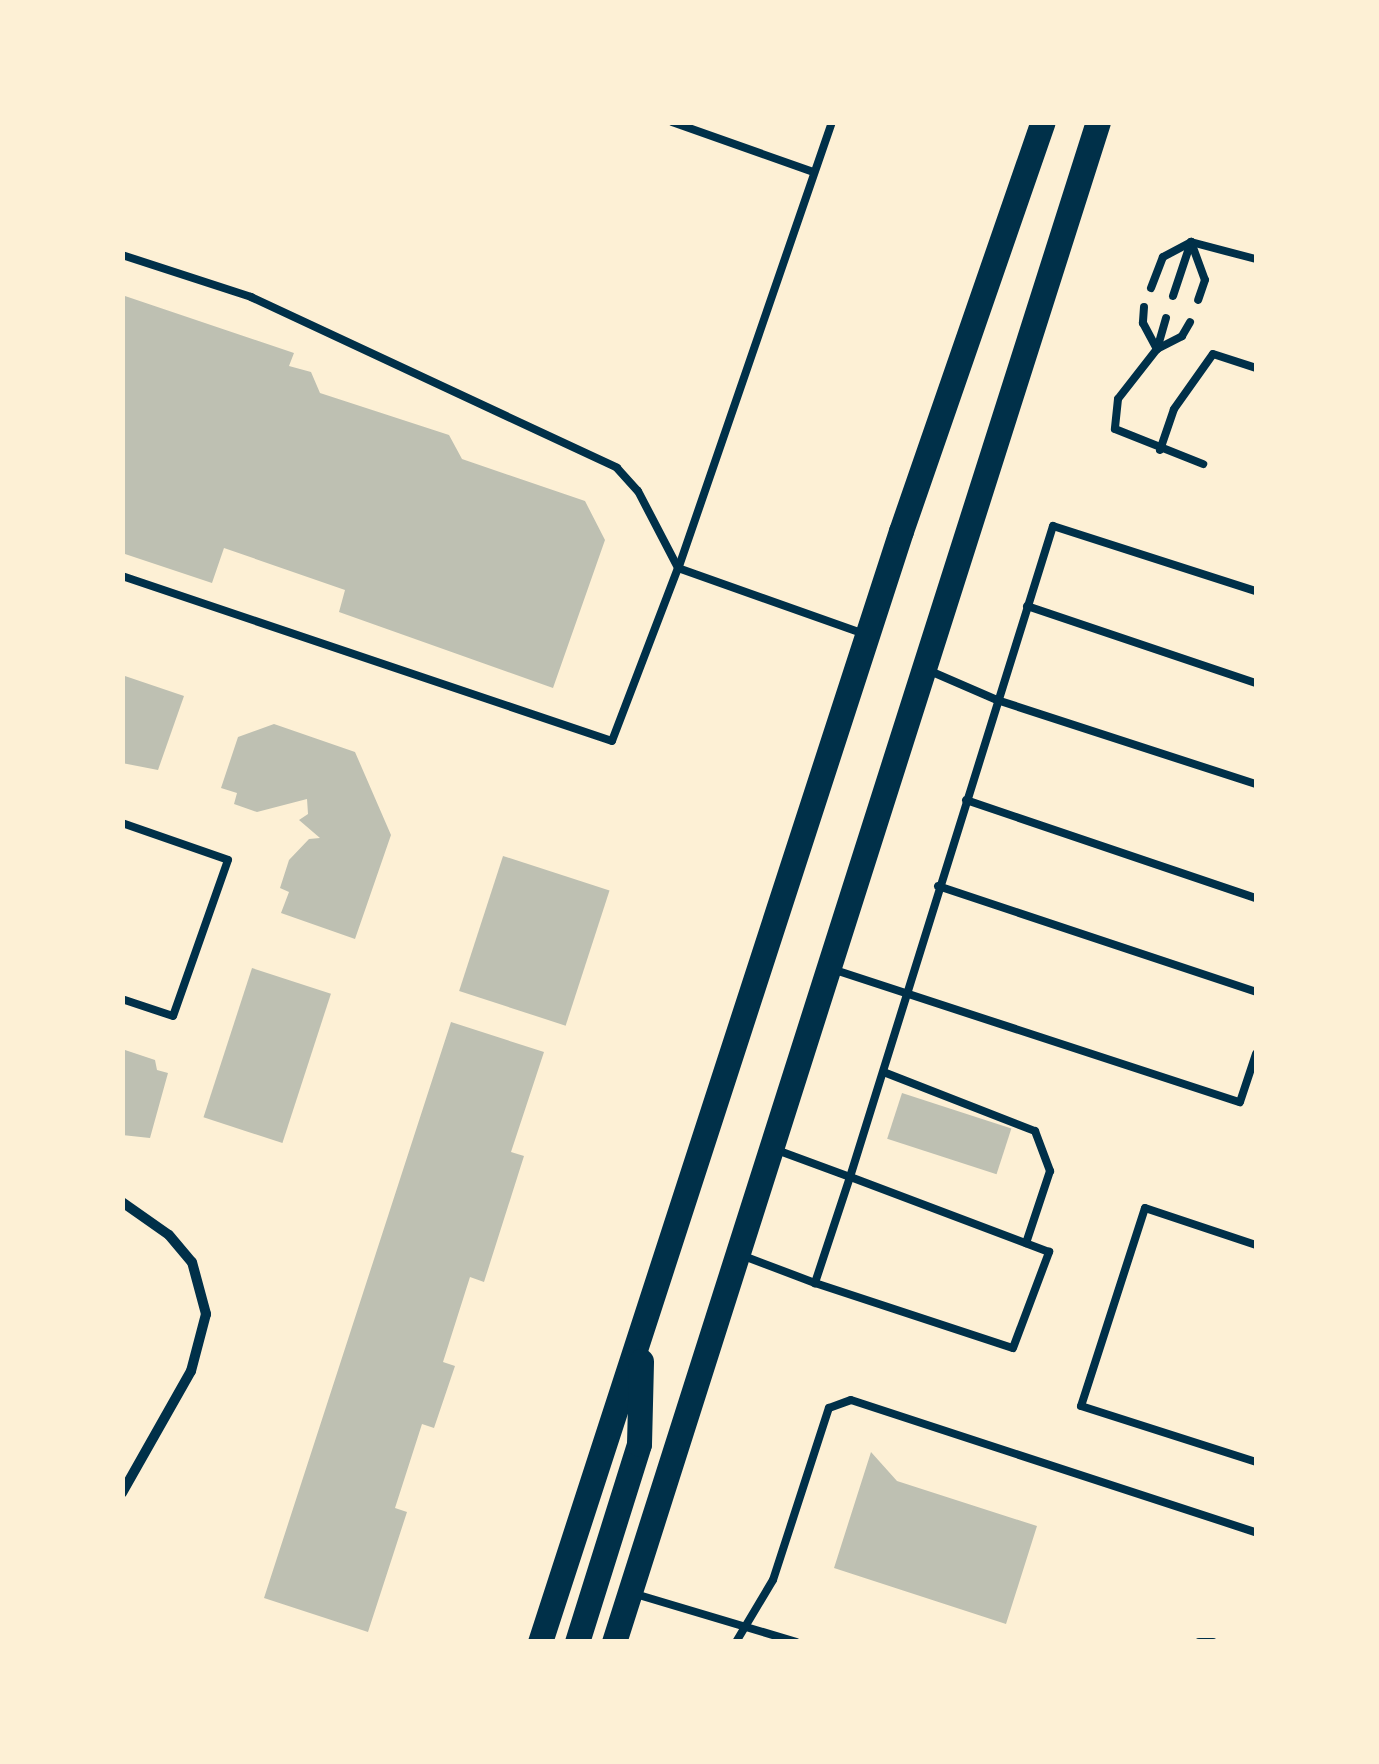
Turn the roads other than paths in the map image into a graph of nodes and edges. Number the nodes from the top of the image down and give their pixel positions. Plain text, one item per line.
1 (672, 122) edge
2 (832, 122) edge
3 (1043, 122) edge
4 (1098, 122) edge
5 (813, 172) junction
6 (1191, 242) junction
7 (122, 255) edge
8 (1256, 259) edge
9 (1151, 288) dead end
10 (1174, 296) dead end
11 (1198, 300) dead end
12 (1144, 307) dead end
13 (1166, 318) dead end
14 (1190, 322) dead end
15 (1156, 349) junction
16 (1256, 368) edge
17 (1160, 450) junction
18 (1203, 464) dead end
19 (678, 568) junction
20 (122, 576) edge
21 (1256, 591) edge
22 (1027, 606) junction
23 (868, 636) junction
24 (922, 667) junction
25 (1256, 683) edge
26 (998, 700) junction
27 (1256, 784) edge
28 (966, 800) junction
29 (122, 823) edge
30 (938, 886) junction
31 (1256, 898) edge
32 (828, 968) junction
33 (1256, 992) edge
34 (904, 994) junction
35 (122, 999) edge
36 (1256, 1054) edge
37 (886, 1073) junction
38 (774, 1149) junction
39 (850, 1177) junction
40 (122, 1202) edge
41 (1026, 1243) junction
42 (1256, 1245) edge
43 (741, 1255) junction
44 (815, 1283) junction
45 (642, 1332) junction
46 (1256, 1462) edge
47 (122, 1493) edge
48 (1256, 1532) edge
49 (630, 1592) junction
50 (741, 1627) junction
51 (540, 1642) edge
52 (577, 1642) edge
53 (614, 1642) edge
54 (736, 1642) edge
55 (796, 1642) edge
56 (1199, 1642) edge
57 (1213, 1642) edge

1 - 5 lane
2 - 5 lane
3 - 23 main road
4 - 24 main road
5 - 19 lane
6 - 8 lane
6 - 9 lane
6 - 10 lane
6 - 11 lane
7 - 19 lane
12 - 15 lane
13 - 15 lane
14 - 15 lane
15 - 17 lane
16 - 17 lane
17 - 18 lane
19 - 20 lane
19 - 23 lane
21 - 22 lane
22 - 25 lane
22 - 26 lane
23 - 45 main road
24 - 26 lane
24 - 32 main road
26 - 27 lane
26 - 28 lane
28 - 30 lane
28 - 31 lane
29 - 35 lane
30 - 33 lane
30 - 34 lane
32 - 34 lane
32 - 38 main road
34 - 36 lane
34 - 37 lane
37 - 39 lane
37 - 41 lane
38 - 39 lane
38 - 43 main road
39 - 41 lane
39 - 44 lane
40 - 47 street
41 - 44 lane
42 - 46 lane
43 - 44 lane
43 - 49 main road
45 - 51 main road
45 - 52 main road
48 - 50 lane
49 - 50 lane
49 - 53 main road
50 - 54 lane
50 - 55 lane
56 - 57 lane

